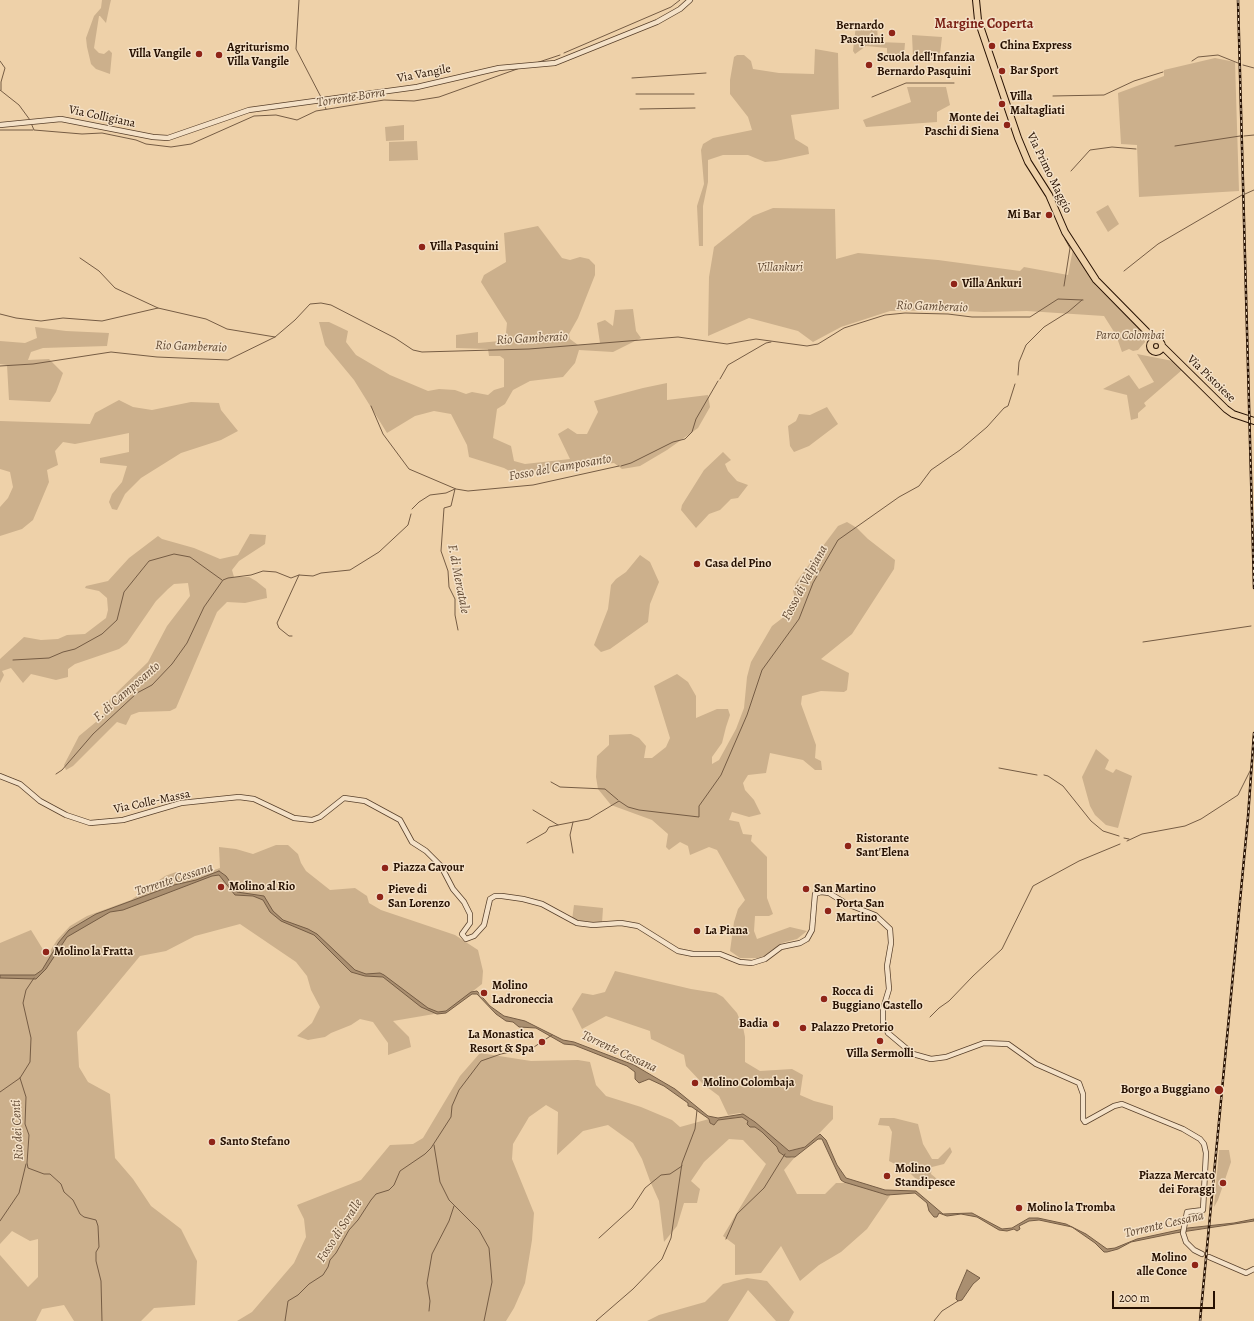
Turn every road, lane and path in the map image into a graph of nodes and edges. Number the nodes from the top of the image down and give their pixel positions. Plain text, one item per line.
1 (690, 0) edge
2 (978, 0) edge
3 (0, 125) edge
4 (153, 137) joint
5 (1153, 342) junction
6 (1162, 346) junction
7 (1158, 352) junction
8 (1176, 360) junction
9 (1254, 421) edge
10 (0, 776) edge
11 (1202, 1254) dead end
12 (1209, 1257) dead end
13 (1254, 1269) edge

1 - 4 street, Via Vangile
2 - 5 main road, Via Primo Maggio
3 - 4 street, Via Colligiana
5 - 6 main road, Via Pistoiese
5 - 7 main road, Via Pistoiese
6 - 7 main road
6 - 8 main road, Via Pistoiese
7 - 8 main road, Via Pistoiese
8 - 9 main road, Via Pistoiese
10 - 11 street, Via Colle-Massa
12 - 13 street

